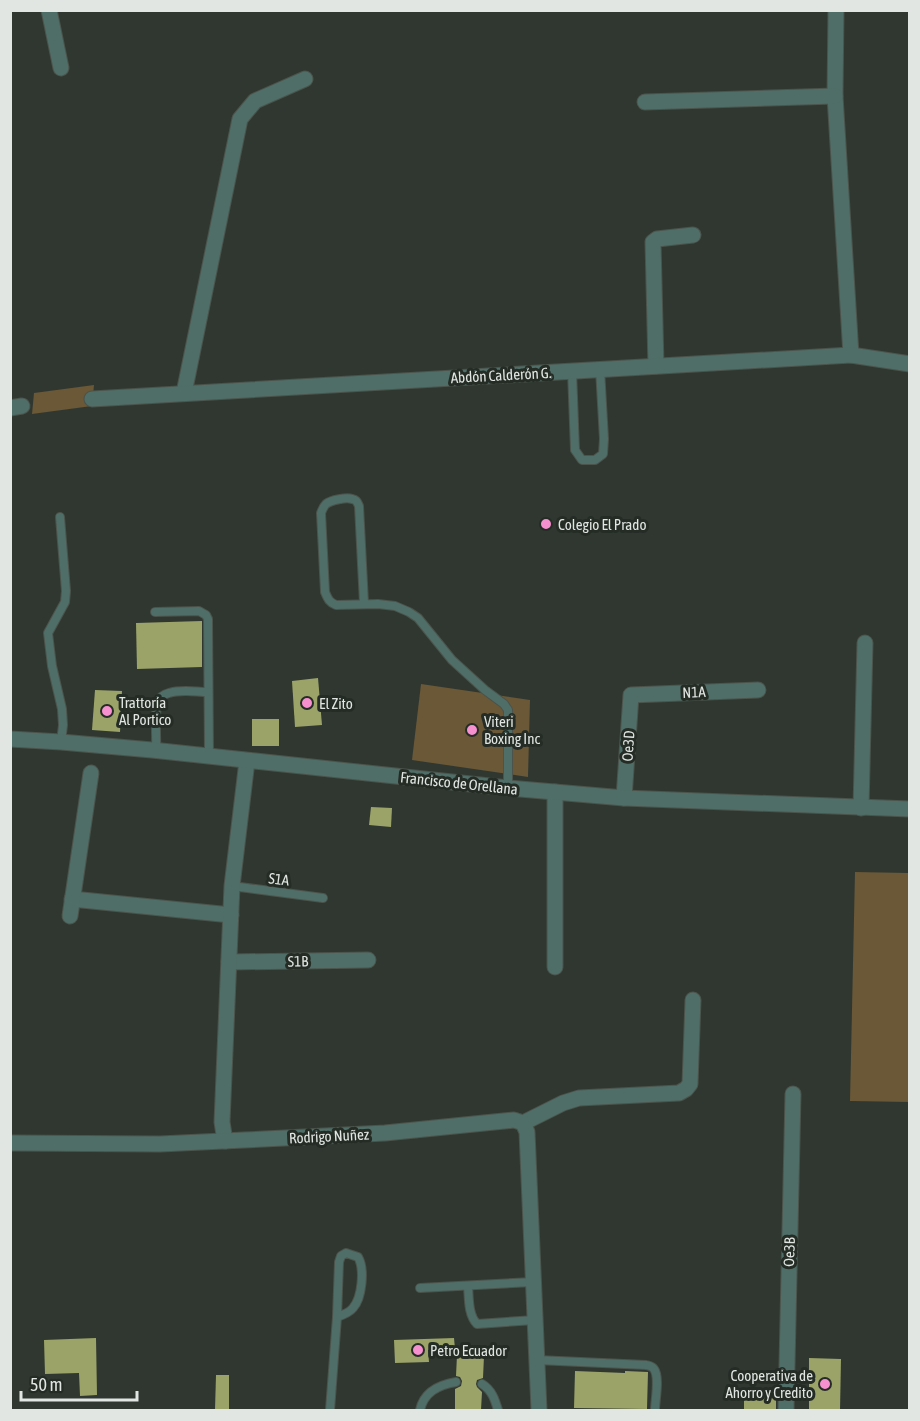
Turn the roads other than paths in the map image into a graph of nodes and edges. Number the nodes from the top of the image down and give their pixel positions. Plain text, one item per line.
1 (49, 10) edge
2 (836, 10) edge
3 (61, 68) dead end
4 (305, 79) dead end
5 (835, 96) junction
6 (645, 102) dead end
7 (693, 235) dead end
8 (851, 355) junction
9 (909, 364) edge
10 (656, 366) junction
11 (600, 369) junction
12 (572, 371) junction
13 (184, 393) junction
14 (92, 399) dead end
15 (60, 517) dead end
16 (364, 603) junction
17 (155, 612) dead end
18 (866, 643) dead end
19 (758, 690) dead end
20 (208, 692) junction
21 (631, 695) joint
22 (10, 739) edge
23 (61, 742) junction
24 (156, 751) junction
25 (209, 757) junction
26 (247, 761) junction
27 (91, 773) dead end
28 (508, 788) junction
29 (555, 792) junction
30 (624, 798) junction
31 (861, 808) junction
32 (909, 809) edge
33 (232, 886) junction
34 (323, 898) dead end
35 (72, 899) junction
36 (231, 915) junction
37 (70, 916) dead end
38 (368, 960) dead end
39 (229, 962) junction
40 (555, 967) dead end
41 (693, 1000) dead end
42 (793, 1094) dead end
43 (524, 1123) junction
44 (225, 1141) junction
45 (10, 1143) edge
46 (533, 1282) junction
47 (468, 1286) junction
48 (420, 1288) dead end
49 (337, 1317) junction
50 (535, 1320) junction
51 (537, 1360) junction
52 (456, 1382) dead end
53 (482, 1384) dead end
54 (330, 1410) edge
55 (420, 1410) edge
56 (498, 1410) edge
57 (539, 1410) edge
58 (655, 1410) edge
59 (786, 1410) edge

1 - 3 street
2 - 5 street
4 - 13 street
5 - 6 street
5 - 8 street
7 - 10 street
8 - 9 street, Abdón Calderón G.
8 - 10 street, Abdón Calderón G.
10 - 11 street, Abdón Calderón G.
11 - 12 street, Abdón Calderón G.
11 - 12 lane
12 - 13 street, Abdón Calderón G.
13 - 14 street, Abdón Calderón G.
15 - 23 lane
16 - 16 lane
16 - 28 lane
17 - 20 lane
18 - 31 street
19 - 21 street, N1A
20 - 24 lane
20 - 25 lane
21 - 30 street, Oe3D
22 - 23 street, Francisco de Orellana
23 - 24 street, Francisco de Orellana
24 - 25 street, Francisco de Orellana
25 - 26 street, Francisco de Orellana
26 - 28 street, Francisco de Orellana
26 - 33 street
27 - 35 street
28 - 29 street, Francisco de Orellana
29 - 30 street, Francisco de Orellana
29 - 40 street
30 - 31 street, Francisco de Orellana
31 - 32 street, Francisco de Orellana
33 - 34 lane, S1A
33 - 36 street
35 - 36 street
35 - 37 street
36 - 39 street
38 - 39 street, S1B
39 - 44 street
41 - 43 street
42 - 59 street, Oe3B
43 - 44 street, Rodrigo Nuñez
43 - 46 street
44 - 45 street, Rodrigo Nuñez
46 - 47 lane
46 - 50 street
47 - 48 lane
47 - 50 lane
49 - 49 lane
49 - 54 lane
50 - 51 street
51 - 57 street
51 - 58 lane
52 - 55 lane
53 - 56 lane

